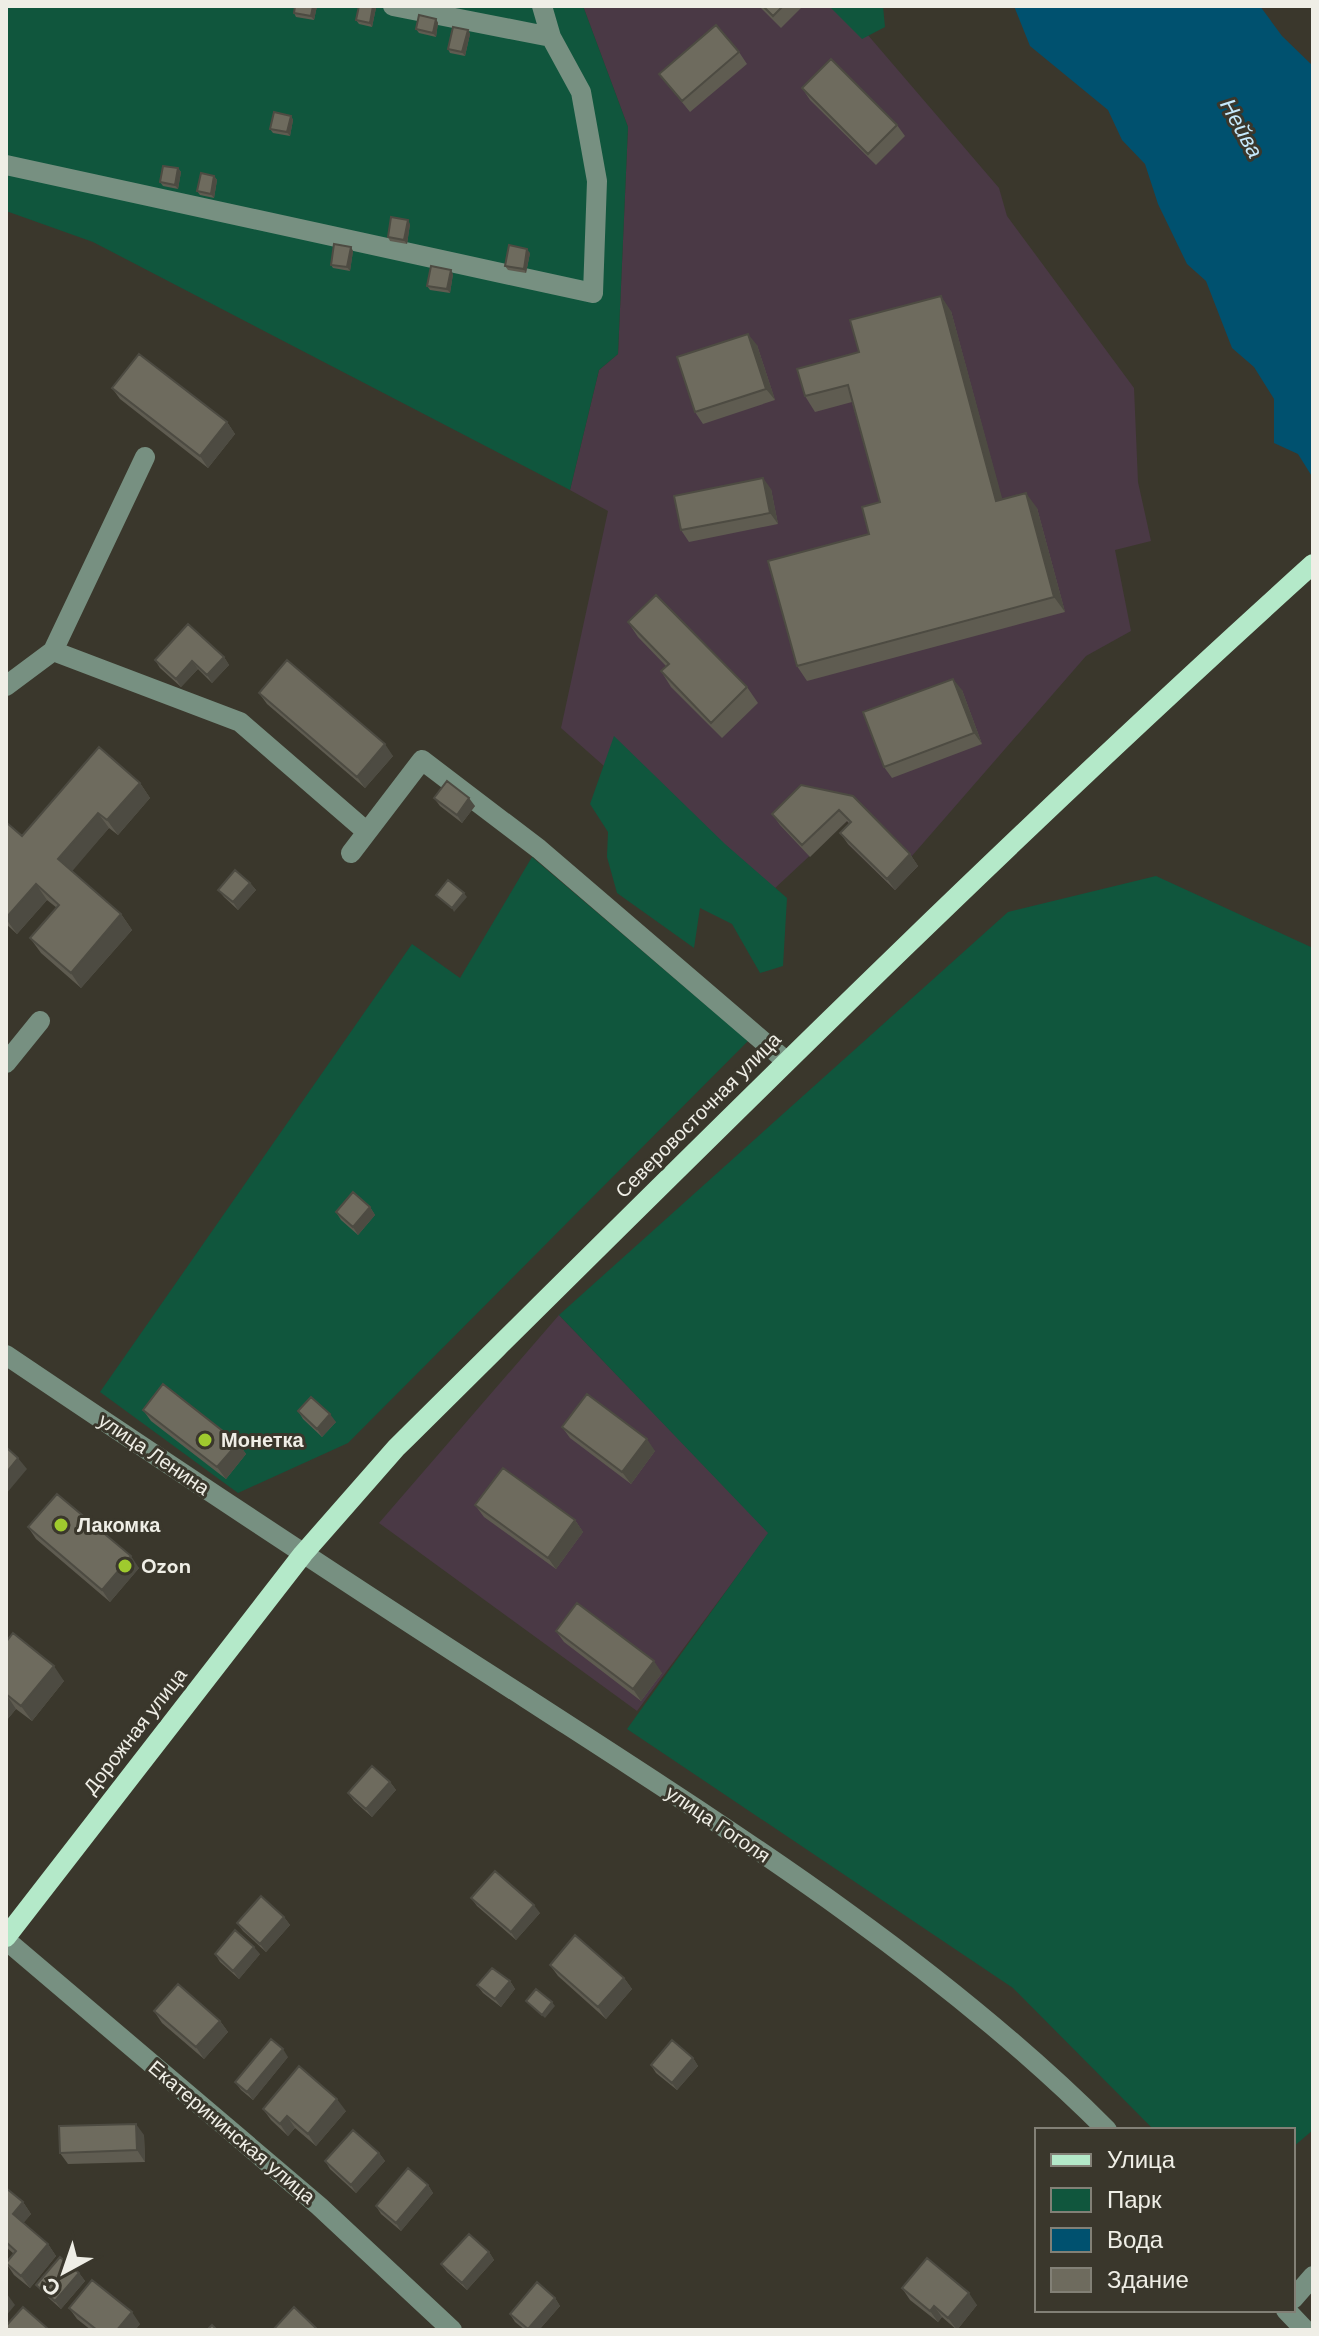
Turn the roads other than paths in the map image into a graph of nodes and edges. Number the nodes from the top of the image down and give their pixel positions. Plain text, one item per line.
1 (393, 6) edge
2 (542, 6) edge
3 (551, 37) junction
4 (6, 165) edge
5 (145, 457) dead end
6 (1313, 564) edge
7 (53, 651) junction
8 (6, 686) edge
9 (367, 832) junction
10 (351, 853) dead end
11 (40, 1021) dead end
12 (786, 1061) junction
13 (6, 1063) edge
14 (6, 1355) edge
15 (303, 1554) junction
16 (6, 1938) edge
17 (1105, 2128) edge
18 (1313, 2276) edge
19 (1295, 2297) edge
20 (1288, 2312) edge
21 (452, 2330) edge
22 (1305, 2330) edge

1 - 3 street
2 - 3 street
3 - 4 street
5 - 7 street
6 - 12 main road, Северовосточная улица
7 - 8 street
7 - 9 street
9 - 10 street
9 - 12 street
11 - 13 street
12 - 15 main road, Северовосточная улица
14 - 15 street, улица Ленина
15 - 16 main road, Дорожная улица
15 - 17 street, улица Гоголя
16 - 21 street, Екатерининская улица
18 - 19 street
20 - 22 street

